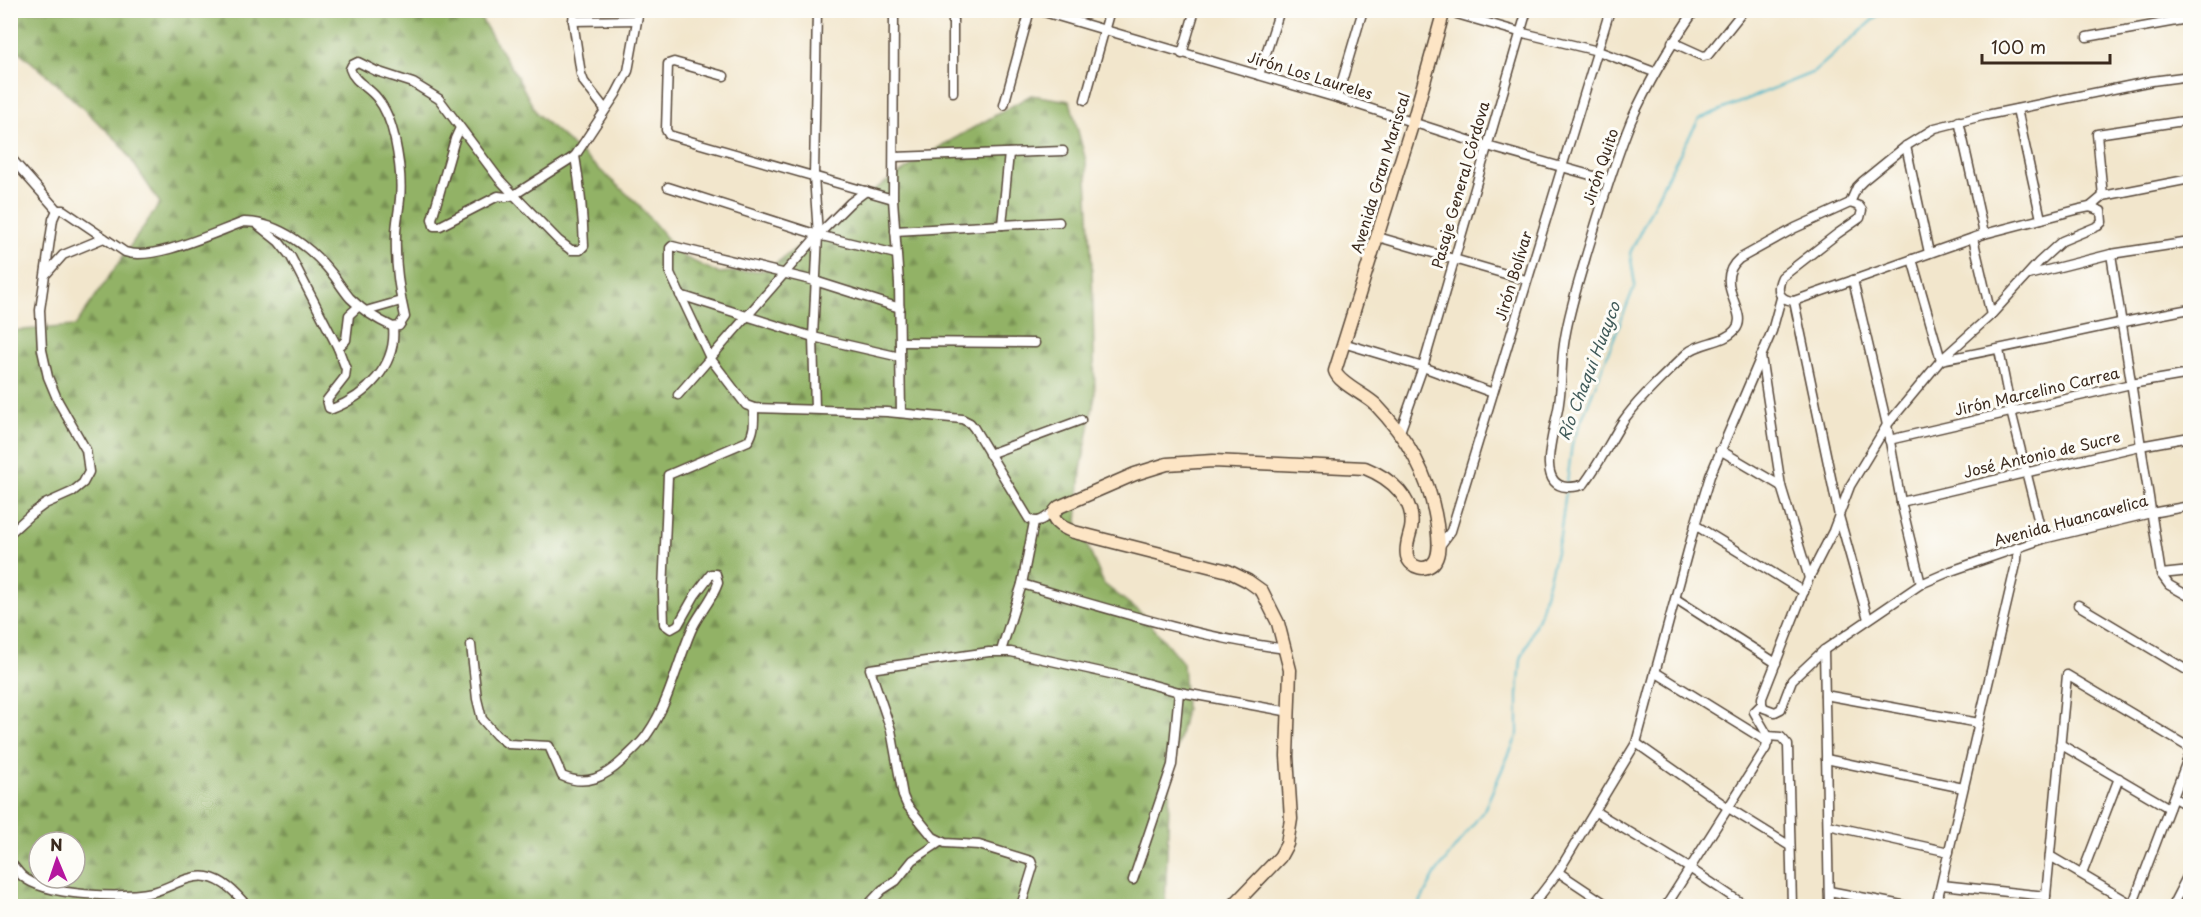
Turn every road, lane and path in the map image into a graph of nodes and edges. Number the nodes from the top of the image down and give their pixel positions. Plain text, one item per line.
1 (574, 10) edge
2 (817, 10) edge
3 (894, 10) edge
4 (953, 10) edge
5 (1030, 10) edge
6 (1037, 10) edge
7 (1110, 10) edge
8 (1195, 10) edge
9 (1280, 10) edge
10 (1363, 10) edge
11 (1527, 10) edge
12 (1610, 10) edge
13 (1695, 10) edge
14 (1744, 10) edge
15 (1444, 11) edge
16 (638, 15) edge
17 (2190, 20) edge
18 (573, 21) junction
19 (1104, 31) junction
20 (1519, 32) junction
21 (2086, 37) dead end
22 (1672, 42) junction
23 (1598, 51) junction
24 (1182, 54) junction
25 (1654, 72) junction
26 (1259, 75) junction
27 (724, 76) dead end
28 (2190, 76) edge
29 (953, 92) dead end
30 (1337, 98) junction
31 (1085, 100) dead end
32 (1004, 105) dead end
33 (605, 109) junction
34 (2017, 109) junction
35 (2190, 120) edge
36 (1959, 121) junction
37 (1413, 122) junction
38 (460, 128) junction
39 (1487, 146) junction
40 (1906, 146) junction
41 (1063, 151) dead end
42 (1009, 153) junction
43 (575, 156) junction
44 (10, 157) edge
45 (894, 157) junction
46 (1562, 166) junction
47 (814, 176) junction
48 (499, 178) junction
49 (2190, 179) edge
50 (1608, 180) junction
51 (668, 187) dead end
52 (866, 191) junction
53 (514, 195) junction
54 (498, 196) junction
55 (2103, 196) junction
56 (893, 199) junction
57 (1850, 203) junction
58 (2090, 207) junction
59 (57, 210) junction
60 (2041, 219) junction
61 (255, 222) junction
62 (1059, 222) dead end
63 (1002, 225) junction
64 (895, 231) junction
65 (1984, 234) junction
66 (818, 235) junction
67 (1378, 237) junction
68 (104, 238) junction
69 (1973, 238) junction
70 (2190, 242) edge
71 (1929, 253) junction
72 (897, 254) junction
73 (2111, 254) junction
74 (1454, 259) junction
75 (1912, 259) junction
76 (786, 273) junction
77 (2028, 275) junction
78 (45, 276) junction
79 (1527, 280) junction
80 (1853, 280) junction
81 (815, 281) junction
82 (680, 296) junction
83 (1781, 298) junction
84 (401, 301) junction
85 (1794, 301) junction
86 (900, 308) junction
87 (362, 309) junction
88 (2190, 309) edge
89 (1991, 315) junction
90 (746, 316) junction
91 (2121, 321) junction
92 (393, 327) junction
93 (813, 337) junction
94 (900, 342) junction
95 (1035, 343) dead end
96 (1343, 343) junction
97 (338, 348) junction
98 (1998, 350) junction
99 (1761, 355) junction
100 (900, 357) junction
101 (710, 358) junction
102 (1941, 360) junction
103 (1423, 367) junction
104 (2190, 374) edge
105 (2131, 384) junction
106 (1493, 393) junction
107 (678, 395) dead end
108 (754, 408) junction
109 (815, 409) junction
110 (2012, 411) junction
111 (901, 413) junction
112 (1081, 420) dead end
113 (1887, 425) junction
114 (1401, 432) junction
115 (2190, 438) edge
116 (1889, 440) junction
117 (2140, 446) junction
118 (1720, 450) junction
119 (989, 454) junction
120 (2027, 473) junction
121 (1781, 486) junction
122 (1901, 502) junction
123 (2190, 506) edge
124 (1054, 511) junction
125 (2151, 513) junction
126 (1839, 516) junction
127 (1034, 522) junction
128 (1695, 525) junction
129 (10, 533) edge
130 (2043, 539) junction
131 (1439, 547) junction
132 (2018, 547) junction
133 (2190, 570) edge
134 (2161, 574) junction
135 (1809, 578) junction
136 (1022, 584) junction
137 (1921, 584) junction
138 (1804, 592) junction
139 (2190, 597) edge
140 (1676, 599) junction
141 (2078, 605) dead end
142 (1868, 619) junction
143 (471, 645) dead end
144 (1286, 649) junction
145 (1824, 650) junction
146 (1001, 651) junction
147 (1776, 663) junction
148 (1655, 672) junction
149 (2190, 672) edge
150 (1179, 692) junction
151 (1825, 695) junction
152 (1763, 706) junction
153 (1290, 712) junction
154 (1979, 723) junction
155 (1768, 739) junction
156 (1636, 743) junction
157 (2060, 744) junction
158 (2190, 748) edge
159 (2190, 753) edge
160 (1826, 759) junction
161 (2119, 778) junction
162 (1963, 788) junction
163 (2174, 798) junction
164 (1727, 807) junction
165 (2190, 807) edge
166 (2169, 808) junction
167 (1596, 812) junction
168 (1828, 825) junction
169 (940, 842) junction
170 (1790, 846) junction
171 (1949, 852) junction
172 (2050, 856) junction
173 (10, 861) edge
174 (1690, 869) junction
175 (2190, 871) edge
176 (1558, 872) junction
177 (2082, 874) junction
178 (1133, 880) dead end
179 (1942, 885) junction
180 (1829, 891) junction
181 (2046, 896) junction
182 (247, 906) edge
183 (867, 906) edge
184 (1021, 906) edge
185 (1233, 906) edge
186 (1532, 906) edge
187 (1609, 906) edge
188 (1666, 906) edge
189 (1746, 906) edge
190 (1792, 906) edge
191 (1829, 906) edge
192 (1907, 906) edge
193 (1936, 906) edge
194 (2045, 906) edge
195 (2134, 906) edge
196 (2172, 906) edge

1 - 18 street
2 - 47 street
3 - 45 street
4 - 29 street
5 - 32 street
6 - 19 street, Jirón Los Laureles
7 - 19 street
8 - 24 street
9 - 26 street
10 - 30 street
11 - 20 street, Pasaje General Córdova
12 - 23 street, Jirón Bolívar
13 - 22 street, Jirón Quito
14 - 22 street
15 - 20 street
15 - 37 street, Avenida Gran Mariscal
16 - 18 street
16 - 33 street
17 - 21 street
18 - 33 street
19 - 24 street, Jirón Los Laureles
19 - 31 street
20 - 23 street
20 - 39 street, Pasaje General Córdova
22 - 25 street, Jirón Quito
23 - 25 street
23 - 46 street, Jirón Bolívar
24 - 26 street, Jirón Los Laureles
25 - 50 street, Jirón Quito
26 - 30 street, Jirón Los Laureles
27 - 47 street
28 - 34 street
30 - 37 street, Jirón Los Laureles
33 - 43 street
34 - 36 street
34 - 60 street
35 - 55 street
36 - 40 street
36 - 65 street
37 - 39 street, Jirón Los Laureles
37 - 67 street, Avenida Gran Mariscal
38 - 48 street
38 - 54 street
38 - 84 street
39 - 46 street, Jirón Los Laureles
39 - 74 street, Pasaje General Córdova
40 - 57 street
40 - 71 street
41 - 42 street
42 - 45 street
42 - 63 street
43 - 53 street
43 - 53 street
44 - 59 street
45 - 56 street
46 - 50 street, Jirón Los Laureles
46 - 79 street, Jirón Bolívar
47 - 52 street
47 - 66 street
48 - 53 street
48 - 54 street
49 - 55 street
50 - 57 street, Jirón Quito
51 - 66 street
52 - 56 street
52 - 66 street
53 - 54 street
55 - 58 street
56 - 64 street
57 - 83 street
58 - 60 street
58 - 77 street
59 - 68 street
59 - 78 street
60 - 65 street
61 - 68 street
61 - 87 street
61 - 97 street
62 - 63 street
63 - 64 street
64 - 72 street
65 - 69 street
66 - 72 street
66 - 76 street
66 - 81 street
67 - 74 street
67 - 96 street, Avenida Gran Mariscal
68 - 78 street
69 - 71 street
69 - 89 street
70 - 73 street
71 - 75 street
72 - 86 street
73 - 77 street
73 - 91 street
74 - 79 street
74 - 103 street, Pasaje General Córdova
75 - 80 street
75 - 102 street
76 - 81 street
76 - 82 street
76 - 90 street
77 - 89 street
78 - 129 street
79 - 106 street, Jirón Bolívar
80 - 85 street
80 - 113 street
81 - 86 street
81 - 93 street
82 - 90 street
82 - 101 street
83 - 85 street
83 - 99 street
84 - 87 street
84 - 92 street
85 - 126 street
86 - 94 street
87 - 92 street
87 - 97 street
88 - 91 street
89 - 102 street
90 - 93 street
90 - 101 street
91 - 98 street
91 - 105 street
92 - 97 street
93 - 100 street
93 - 109 street
94 - 95 street
94 - 100 street
96 - 103 street
96 - 114 street, Avenida Gran Mariscal
98 - 102 street
98 - 110 street
99 - 118 street
99 - 121 street
100 - 111 street
101 - 107 street
101 - 108 street
102 - 113 street
103 - 106 street
103 - 114 street, Pasaje General Córdova
104 - 105 street, Jirón Marcelino Carrea
105 - 110 street, Jirón Marcelino Carrea
105 - 117 street
106 - 131 street, Jirón Bolívar
108 - 109 street
108 - 143 street
109 - 111 street
110 - 116 street, Jirón Marcelino Carrea
110 - 120 street
111 - 119 street
112 - 119 street
113 - 116 street
113 - 126 street
114 - 131 street
115 - 117 street, José Antonio de Sucre
116 - 122 street
117 - 120 street, José Antonio de Sucre
117 - 125 street
118 - 121 street
118 - 128 street
119 - 127 street
120 - 122 street, José Antonio de Sucre
120 - 130 street
121 - 135 street
122 - 137 street
123 - 125 street, Avenida Huancavelica
124 - 127 street
124 - 131 street
124 - 144 street
125 - 130 street, Avenida Huancavelica
125 - 134 street
126 - 135 street
126 - 142 street
127 - 136 street
128 - 138 street
128 - 140 street
130 - 132 street, Avenida Huancavelica
132 - 137 street, Avenida Huancavelica
132 - 154 street
133 - 134 street
134 - 139 street
135 - 138 street
136 - 144 street
136 - 146 street
137 - 142 street, Avenida Huancavelica
138 - 147 street
140 - 147 street
140 - 148 street
141 - 149 street
142 - 145 street, Avenida Huancavelica
144 - 153 street
145 - 151 street
145 - 152 street, Avenida Huancavelica
146 - 150 street
146 - 169 street
147 - 152 street
148 - 155 street
148 - 156 street
150 - 153 street
150 - 178 street
151 - 154 street
151 - 160 street
152 - 155 street
153 - 185 street
154 - 162 street
155 - 164 street
155 - 170 street
156 - 164 street
156 - 167 street
157 - 158 street
157 - 161 street
157 - 172 street
159 - 163 street
160 - 162 street
160 - 168 street
161 - 166 street
161 - 177 street
162 - 171 street
163 - 165 street
163 - 166 street
164 - 170 street
164 - 174 street
166 - 195 street
167 - 174 street
167 - 176 street
168 - 171 street
168 - 180 street
169 - 183 street
169 - 184 street
170 - 190 street
171 - 179 street
172 - 177 street
172 - 181 street
173 - 182 street
174 - 188 street
174 - 189 street
175 - 196 street
176 - 186 street
176 - 187 street
177 - 195 street
179 - 181 street
179 - 193 street
180 - 191 street
180 - 192 street
181 - 194 street

